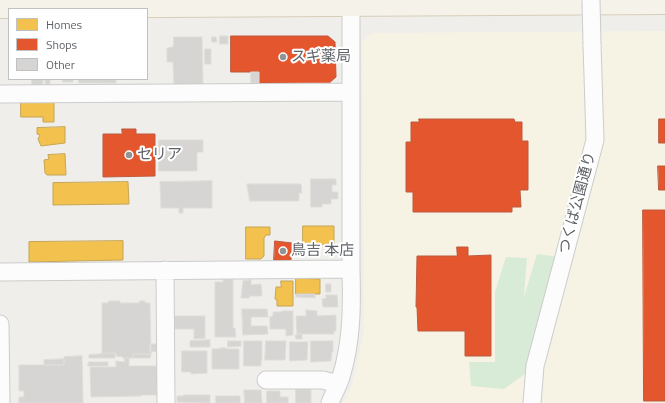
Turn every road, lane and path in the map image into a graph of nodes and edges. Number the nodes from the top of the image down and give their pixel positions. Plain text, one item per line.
1 (592, 0) edge
2 (351, 3) edge
3 (665, 3) edge
4 (0, 7) edge
5 (351, 92) junction
6 (0, 94) edge
7 (351, 269) junction
8 (165, 270) junction
9 (0, 272) edge
10 (0, 324) edge
11 (266, 380) dead end
12 (338, 384) junction
13 (532, 399) edge
14 (1, 403) edge
15 (166, 403) edge
16 (330, 403) edge

1 - 13 street, つくば公園通り, bridge
2 - 3 main road
2 - 4 main road
2 - 5 street
5 - 6 street
5 - 7 street
7 - 8 street
7 - 12 street
8 - 9 street
8 - 15 street
10 - 14 street
11 - 12 street
12 - 16 street

